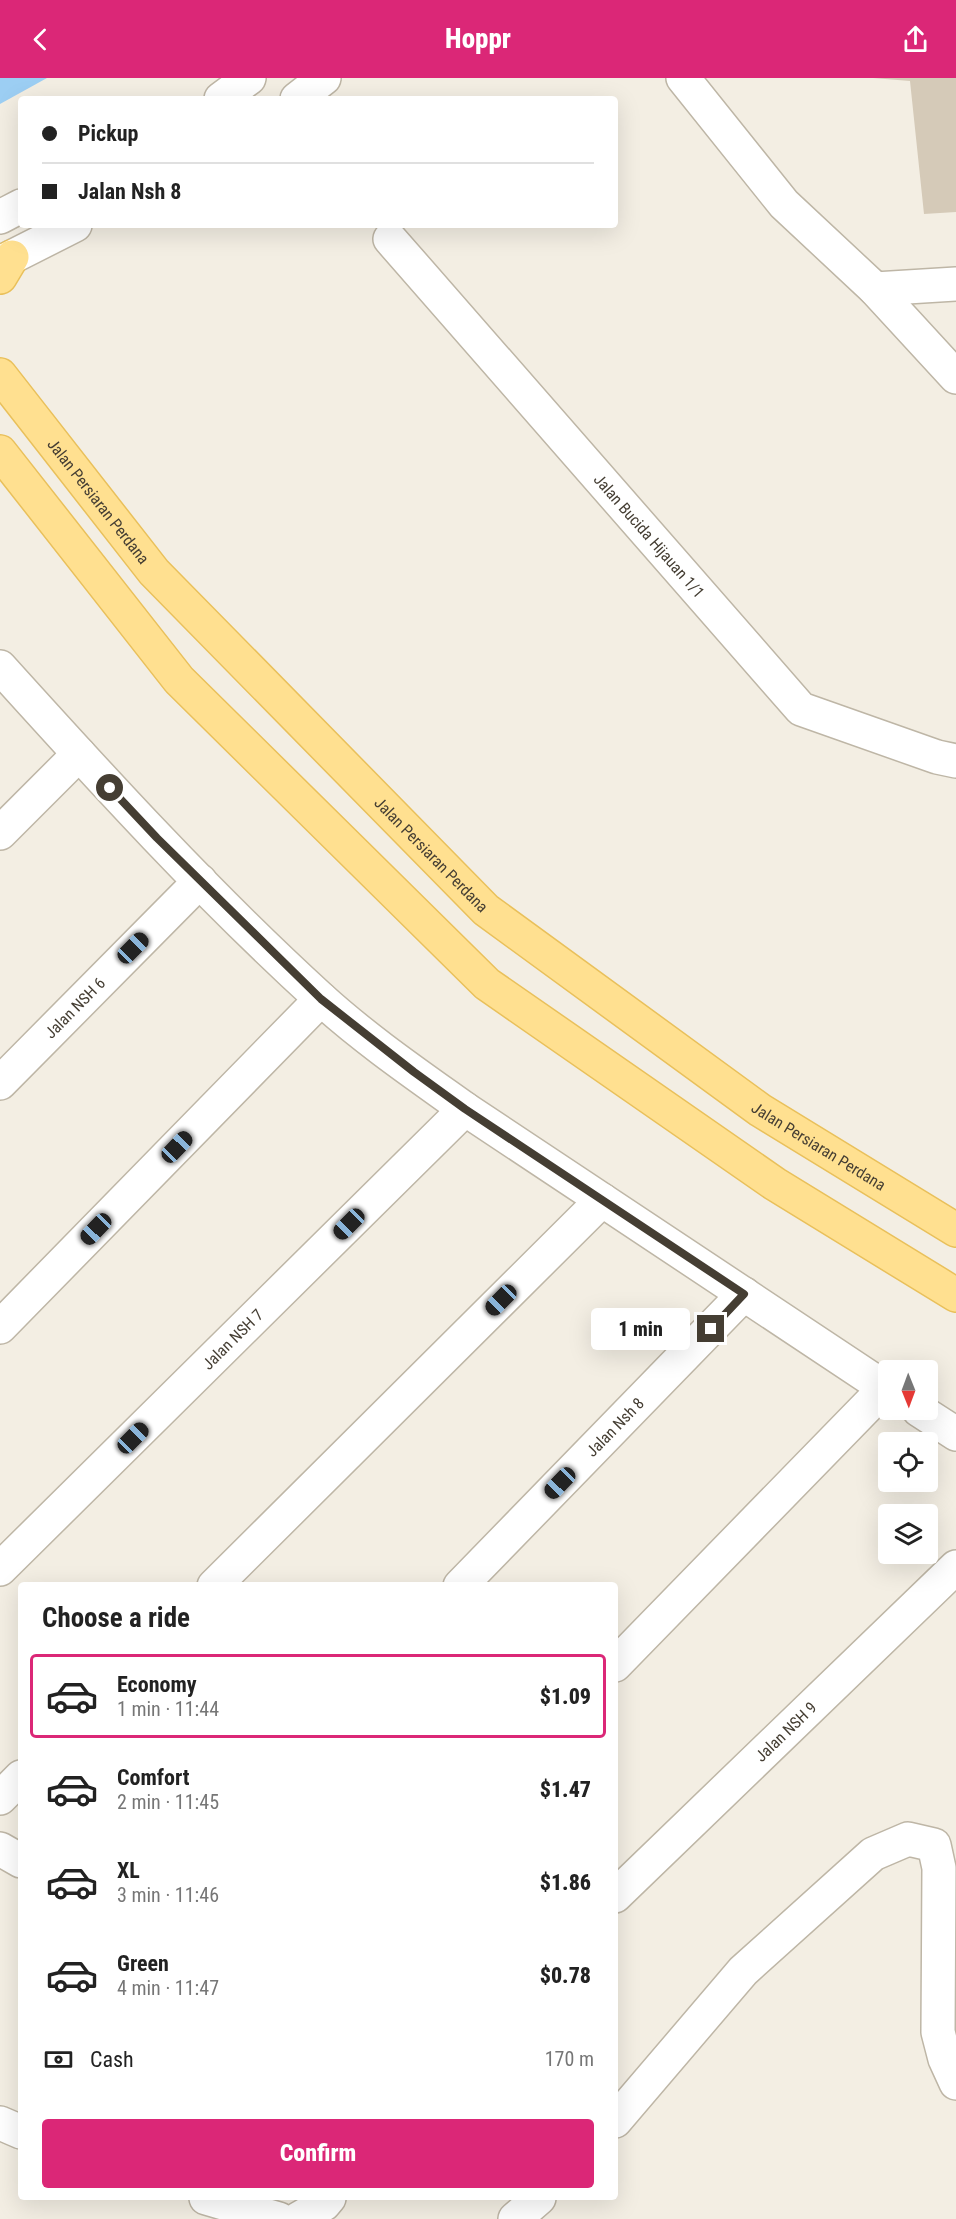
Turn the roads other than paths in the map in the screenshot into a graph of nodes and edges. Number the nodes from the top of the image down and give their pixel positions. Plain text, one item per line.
1 (249, 78) edge
2 (324, 78) edge
3 (683, 78) edge
4 (225, 96) edge
5 (301, 96) edge
6 (18, 207) edge
7 (0, 216) edge
8 (70, 228) edge
9 (390, 239) dead end
10 (4, 265) edge
11 (956, 284) edge
12 (875, 289) junction
13 (0, 375) edge
14 (956, 377) edge
15 (0, 452) edge
16 (0, 667) edge
17 (79, 754) junction
18 (956, 761) edge
19 (0, 833) edge
20 (200, 881) junction
21 (321, 999) junction
22 (0, 1083) edge
23 (465, 1109) junction
24 (602, 1200) junction
25 (956, 1230) edge
26 (744, 1294) junction
27 (956, 1295) edge
28 (0, 1327) edge
29 (878, 1383) edge
30 (878, 1398) edge
31 (934, 1420) edge
32 (956, 1434) edge
33 (956, 1567) edge
34 (0, 1569) edge
35 (218, 1582) edge
36 (464, 1582) edge
37 (618, 1662) edge
38 (18, 1781) edge
39 (0, 1798) edge
40 (0, 1850) edge
41 (18, 1859) edge
42 (618, 1893) edge
43 (956, 2083) edge
44 (618, 2117) edge
45 (0, 2123) edge
46 (18, 2131) edge
47 (213, 2200) edge
48 (328, 2200) edge
49 (537, 2200) edge
50 (279, 2219) edge
51 (298, 2219) edge
52 (515, 2219) edge

1 - 4 street
2 - 5 street
3 - 12 street
6 - 7 street
8 - 10 street
9 - 18 street, Jalan Bucida Hijauan 1/1
11 - 12 street
12 - 14 street
13 - 25 main road, Jalan Persiaran Perdana
15 - 27 main road
16 - 17 street
17 - 19 street
17 - 20 street
20 - 21 street
20 - 22 street, Jalan NSH 6
21 - 23 street
21 - 28 street
23 - 24 street
23 - 34 street, Jalan NSH 7
24 - 26 street
24 - 35 street
26 - 29 street
26 - 36 street, Jalan Nsh 8
30 - 37 street
31 - 32 street
33 - 42 street, Jalan NSH 9
38 - 39 street
40 - 41 street
43 - 44 street
45 - 46 street
47 - 50 street
48 - 51 street
49 - 52 street

